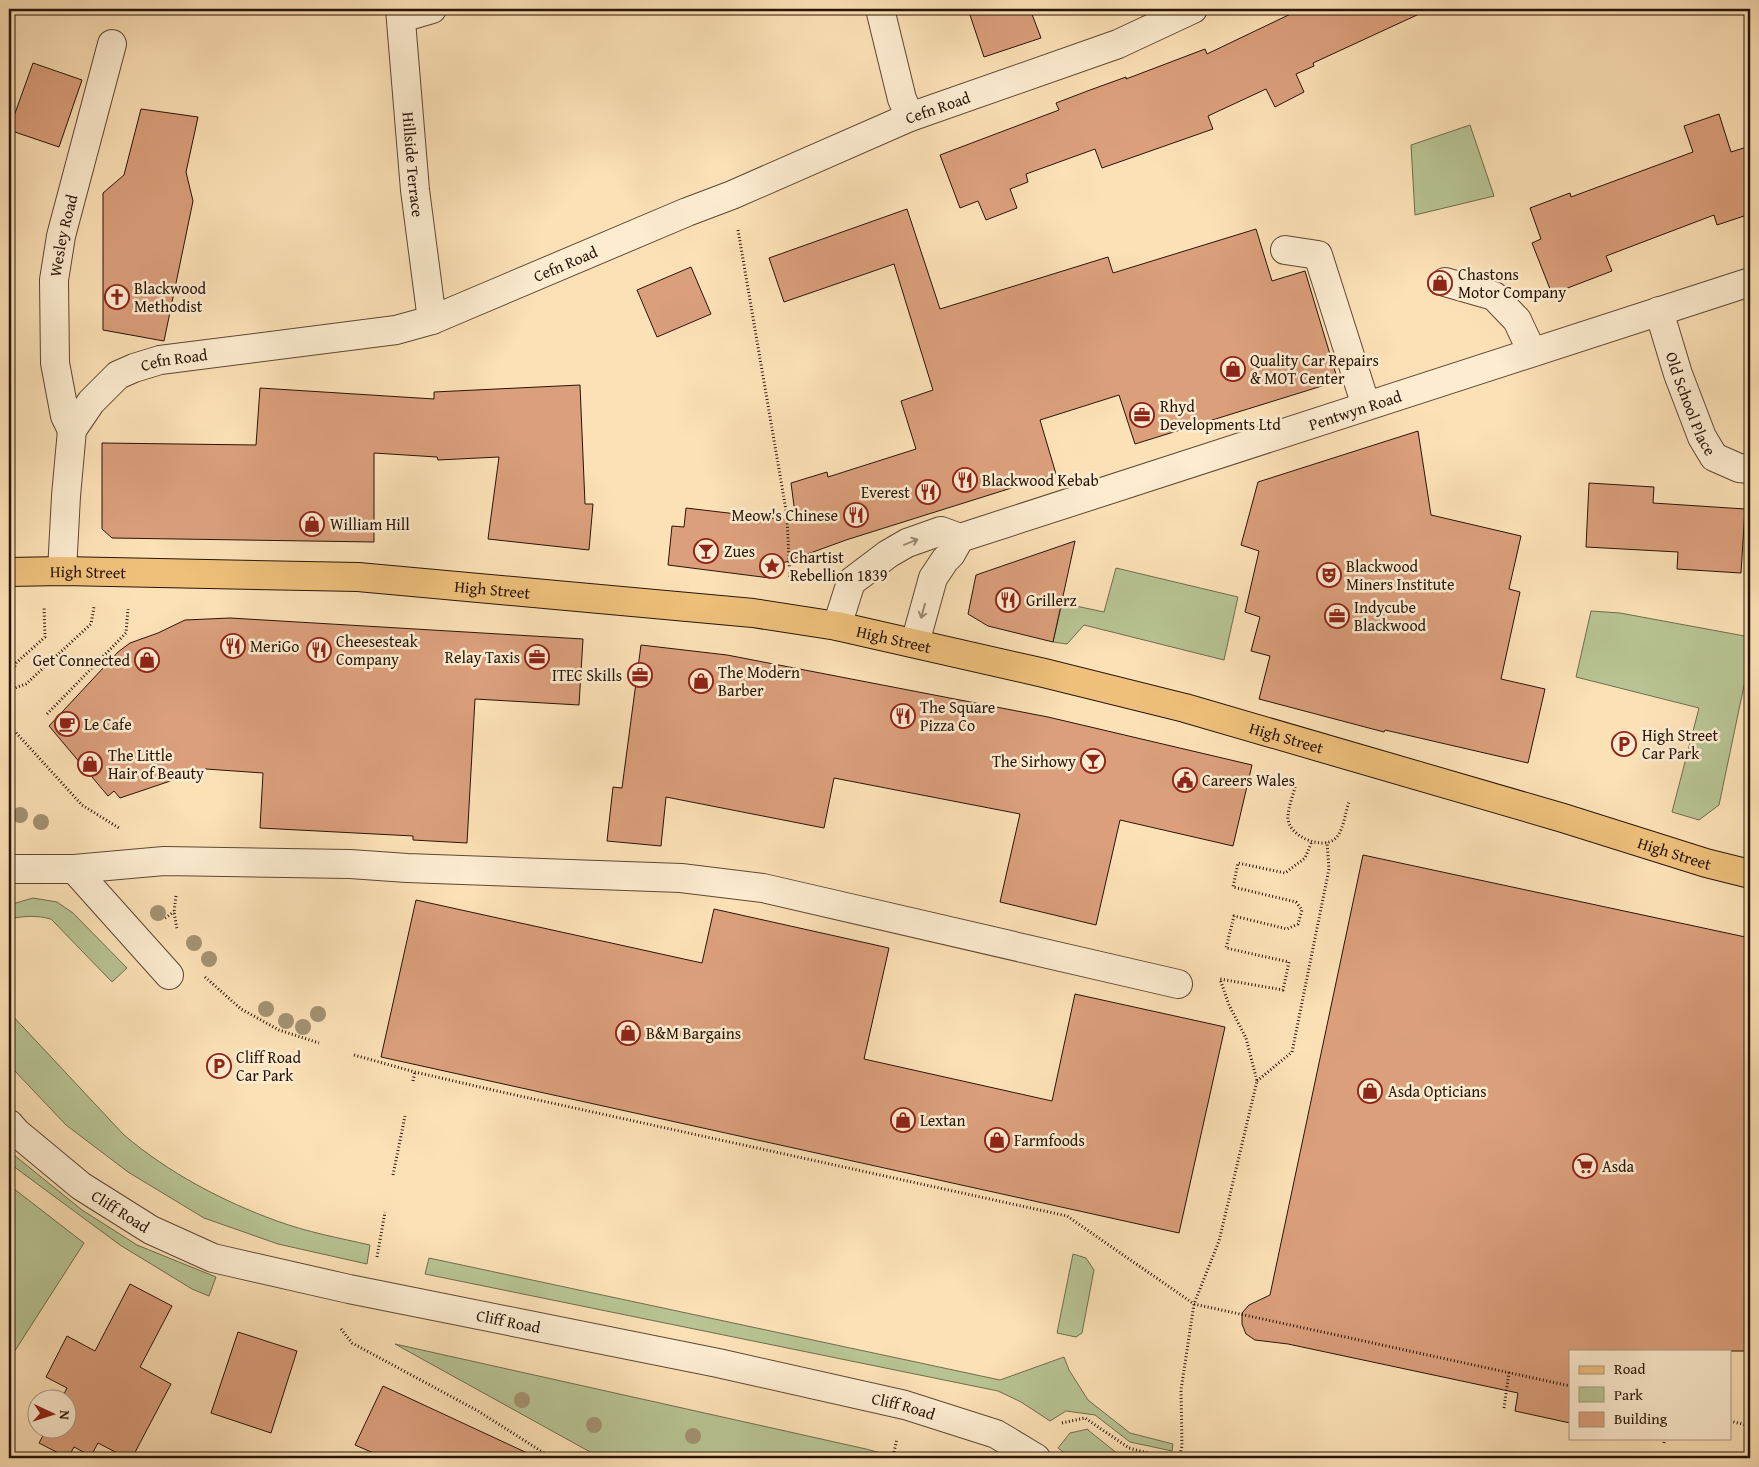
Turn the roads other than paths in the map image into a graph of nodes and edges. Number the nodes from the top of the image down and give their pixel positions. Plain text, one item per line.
1 (432, 9) edge
2 (880, 9) edge
3 (1193, 9) edge
4 (401, 13) edge
5 (112, 44) dead end
6 (910, 117) junction
7 (1286, 250) dead end
8 (1445, 282) dead end
9 (1750, 282) edge
10 (1659, 311) junction
11 (432, 320) junction
12 (1532, 352) junction
13 (1366, 406) junction
14 (72, 430) junction
15 (1750, 468) edge
16 (960, 538) junction
17 (62, 571) junction
18 (9, 572) edge
19 (837, 626) junction
20 (915, 643) junction
21 (9, 869) edge
22 (74, 869) junction
23 (1750, 874) edge
24 (168, 975) dead end
25 (1178, 984) dead end
26 (9, 1124) edge
27 (1036, 1458) edge

1 - 4 street
2 - 6 street
3 - 6 street, Cefn Road
4 - 11 street, Hillside Terrace
5 - 14 street, Wesley Road
6 - 11 street, Cefn Road
7 - 13 street
8 - 12 street
9 - 10 street, Pentwyn Road
10 - 12 street, Pentwyn Road
10 - 15 street, Old School Place
11 - 14 street, Cefn Road
12 - 13 street, Pentwyn Road
13 - 16 street, Pentwyn Road
14 - 17 street, Cefn Road
19 -> 16 street
16 -> 20 street
17 - 18 main road, High Street
17 - 19 main road, High Street
19 - 20 main road, High Street
20 - 23 main road, High Street
21 - 22 street
22 - 24 street
22 - 25 street
26 - 27 street, Cliff Road

